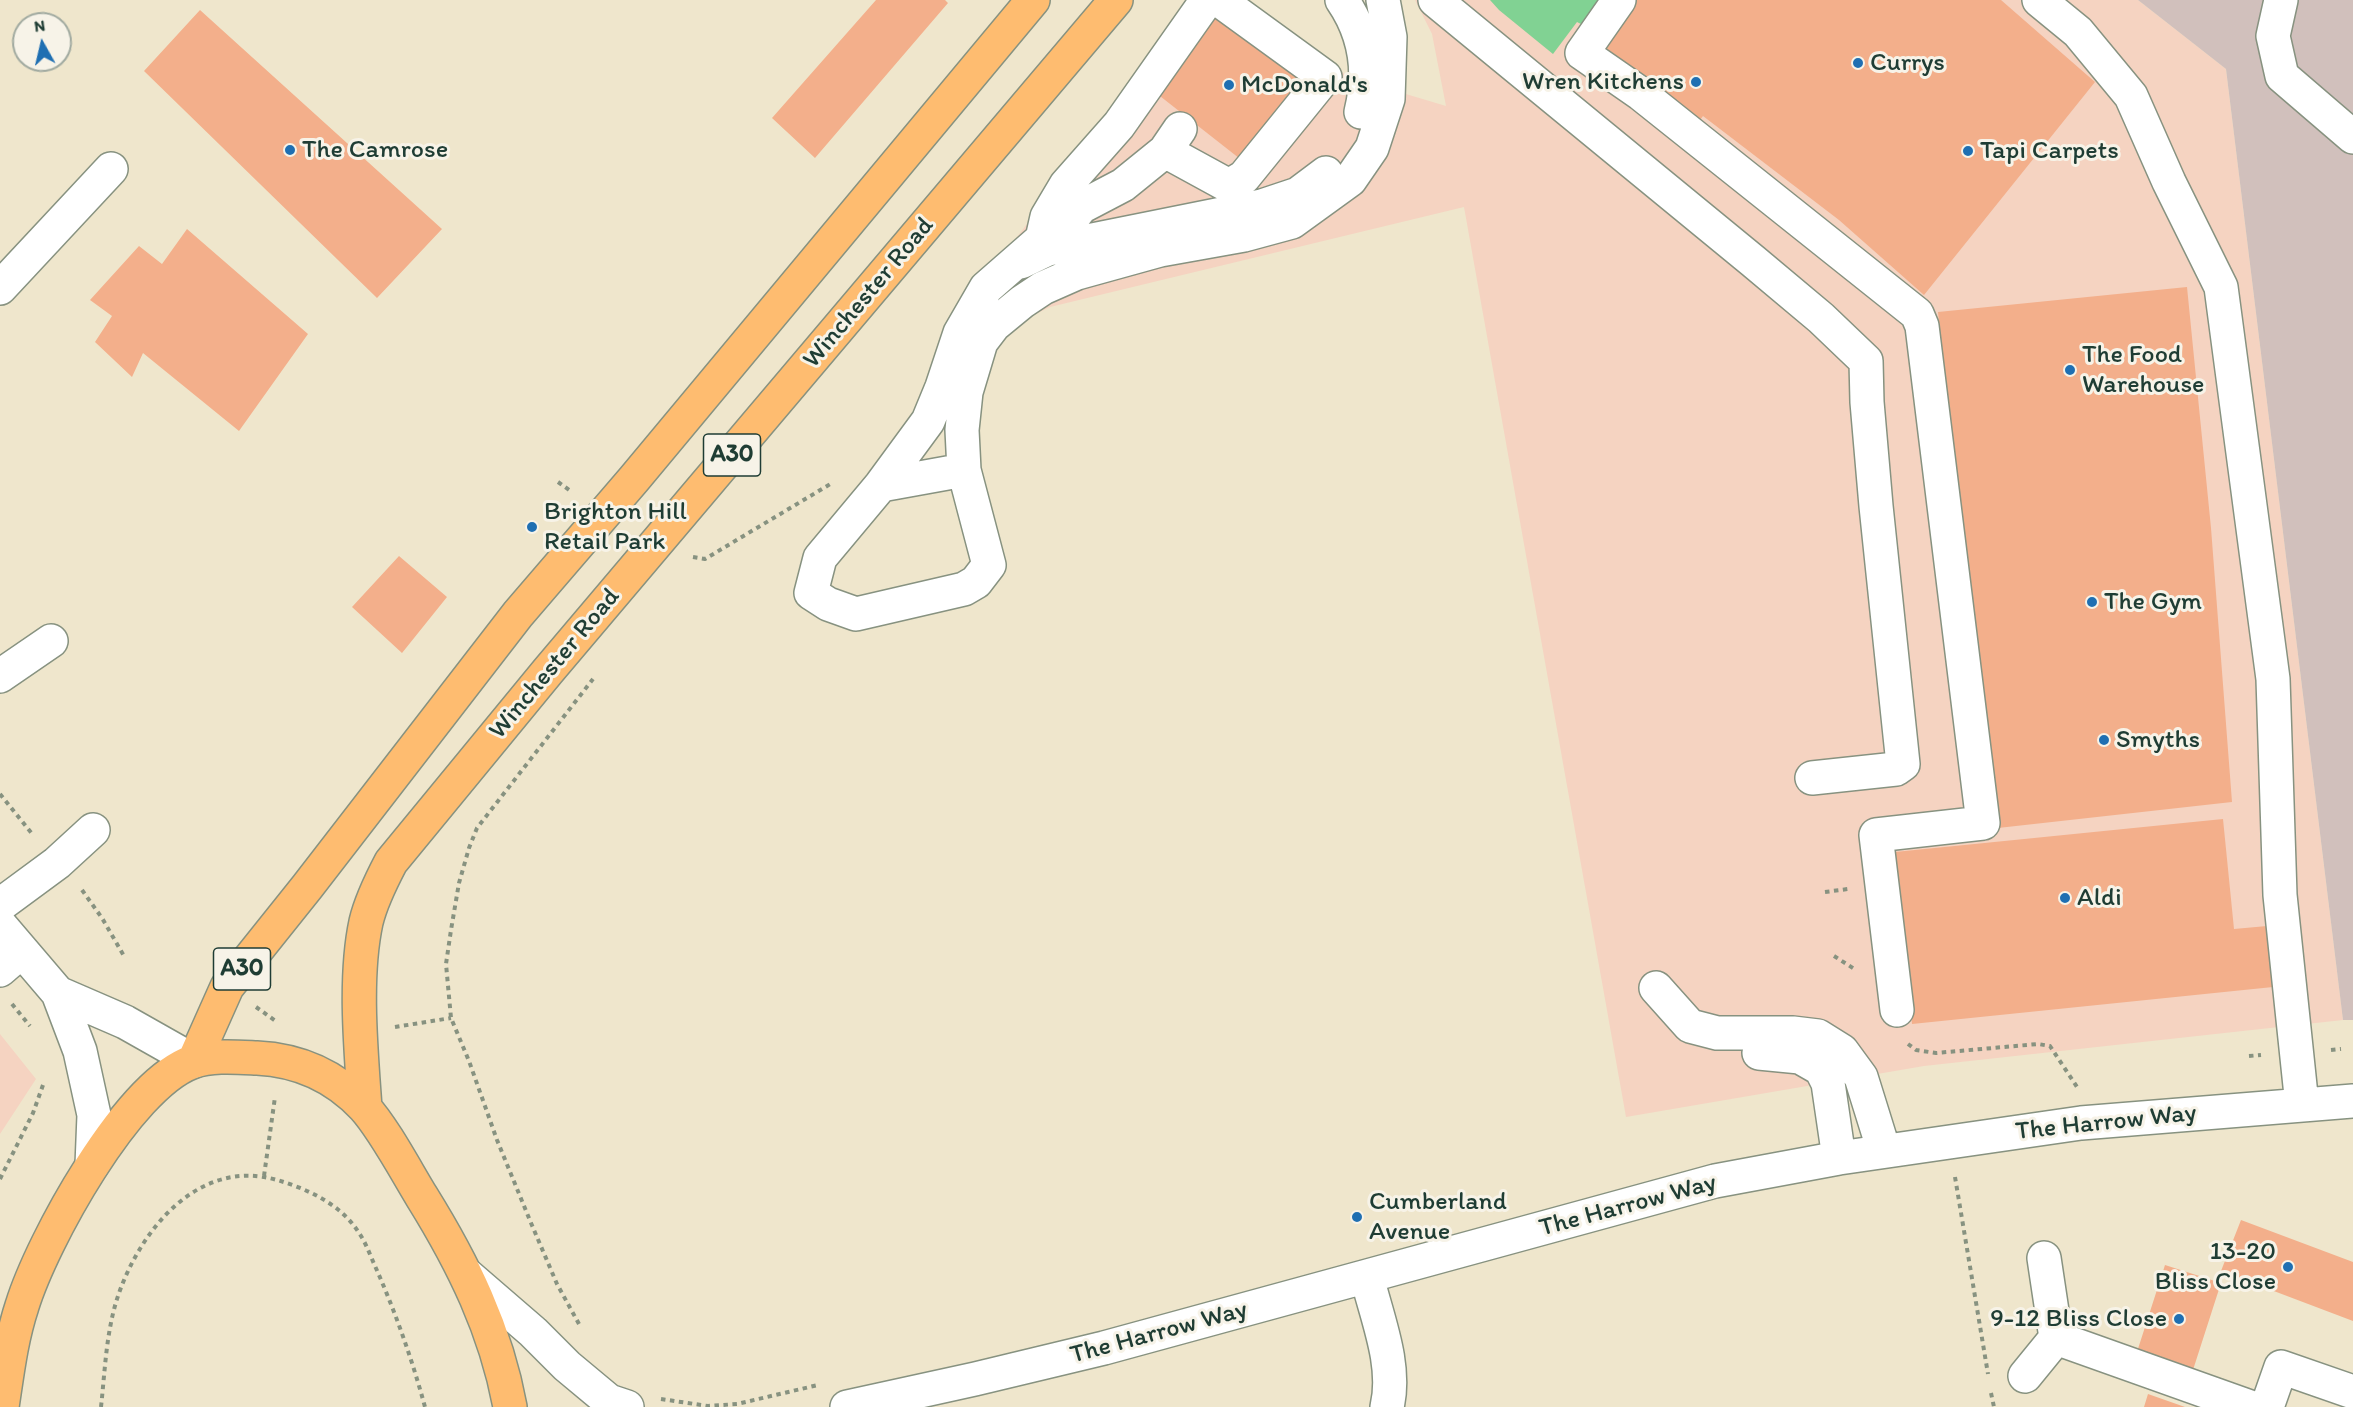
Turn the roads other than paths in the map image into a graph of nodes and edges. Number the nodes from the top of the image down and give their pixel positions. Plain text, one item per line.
1 (1033, 0) edge
2 (1116, 0) edge
3 (1207, 0) edge
4 (1219, 0) edge
5 (1342, 0) edge
6 (1383, 0) edge
7 (1435, 0) edge
8 (1619, 0) edge
9 (2039, 0) edge
10 (2281, 0) edge
11 (1378, 62) junction
12 (2353, 137) edge
13 (111, 169) dead end
14 (1123, 185) junction
15 (1132, 232) junction
16 (1048, 249) junction
17 (1009, 268) junction
18 (0, 288) edge
19 (964, 470) junction
20 (881, 485) junction
21 (51, 641) dead end
22 (0, 676) edge
23 (1812, 778) dead end
24 (93, 830) dead end
25 (0, 905) edge
26 (0, 925) edge
27 (11, 961) edge
28 (58, 993) junction
29 (1897, 1010) road end
30 (194, 1061) junction
31 (2353, 1101) edge
32 (2302, 1105) junction
33 (365, 1108) junction
34 (1884, 1151) junction
35 (1839, 1158) junction
36 (92, 1164) junction
37 (2044, 1258) dead end
38 (466, 1275) junction
39 (1366, 1277) junction
40 (2056, 1338) junction
41 (6, 1346) edge
42 (2025, 1376) dead end
43 (2353, 1392) edge
44 (838, 1395) edge
45 (2, 1407) edge
46 (510, 1407) edge
47 (627, 1407) edge
48 (1387, 1407) edge
49 (2250, 1407) edge
50 (2267, 1407) edge

1 - 30 main road, A30
2 - 33 main road, Winchester Road / A30
3 - 17 street
4 - 14 street
5 - 11 street
6 - 11 street
7 - 23 street
8 - 29 street
9 - 32 street
10 - 12 street
11 - 15 street
11 - 19 street
13 - 18 street
14 - 15 street
14 - 16 street
15 - 16 street
16 - 17 street
17 - 20 street
19 - 20 street
19 - 20 street
21 - 22 street
24 - 25 street
26 - 27 street
27 - 28 street
28 - 30 street
28 - 36 street
30 - 33 main road, A30
30 - 36 main road, A30
31 - 32 street, The Harrow Way
32 - 34 street, The Harrow Way
33 - 38 main road, A30
34 - 35 street, The Harrow Way
34 - 35 street
35 - 39 street, The Harrow Way
36 - 41 main road, A30
37 - 40 street
38 - 46 main road, A30
38 - 47 street
39 - 44 street, The Harrow Way
39 - 48 street
40 - 42 street
40 - 49 street
41 - 45 main road, A30
43 - 50 street

